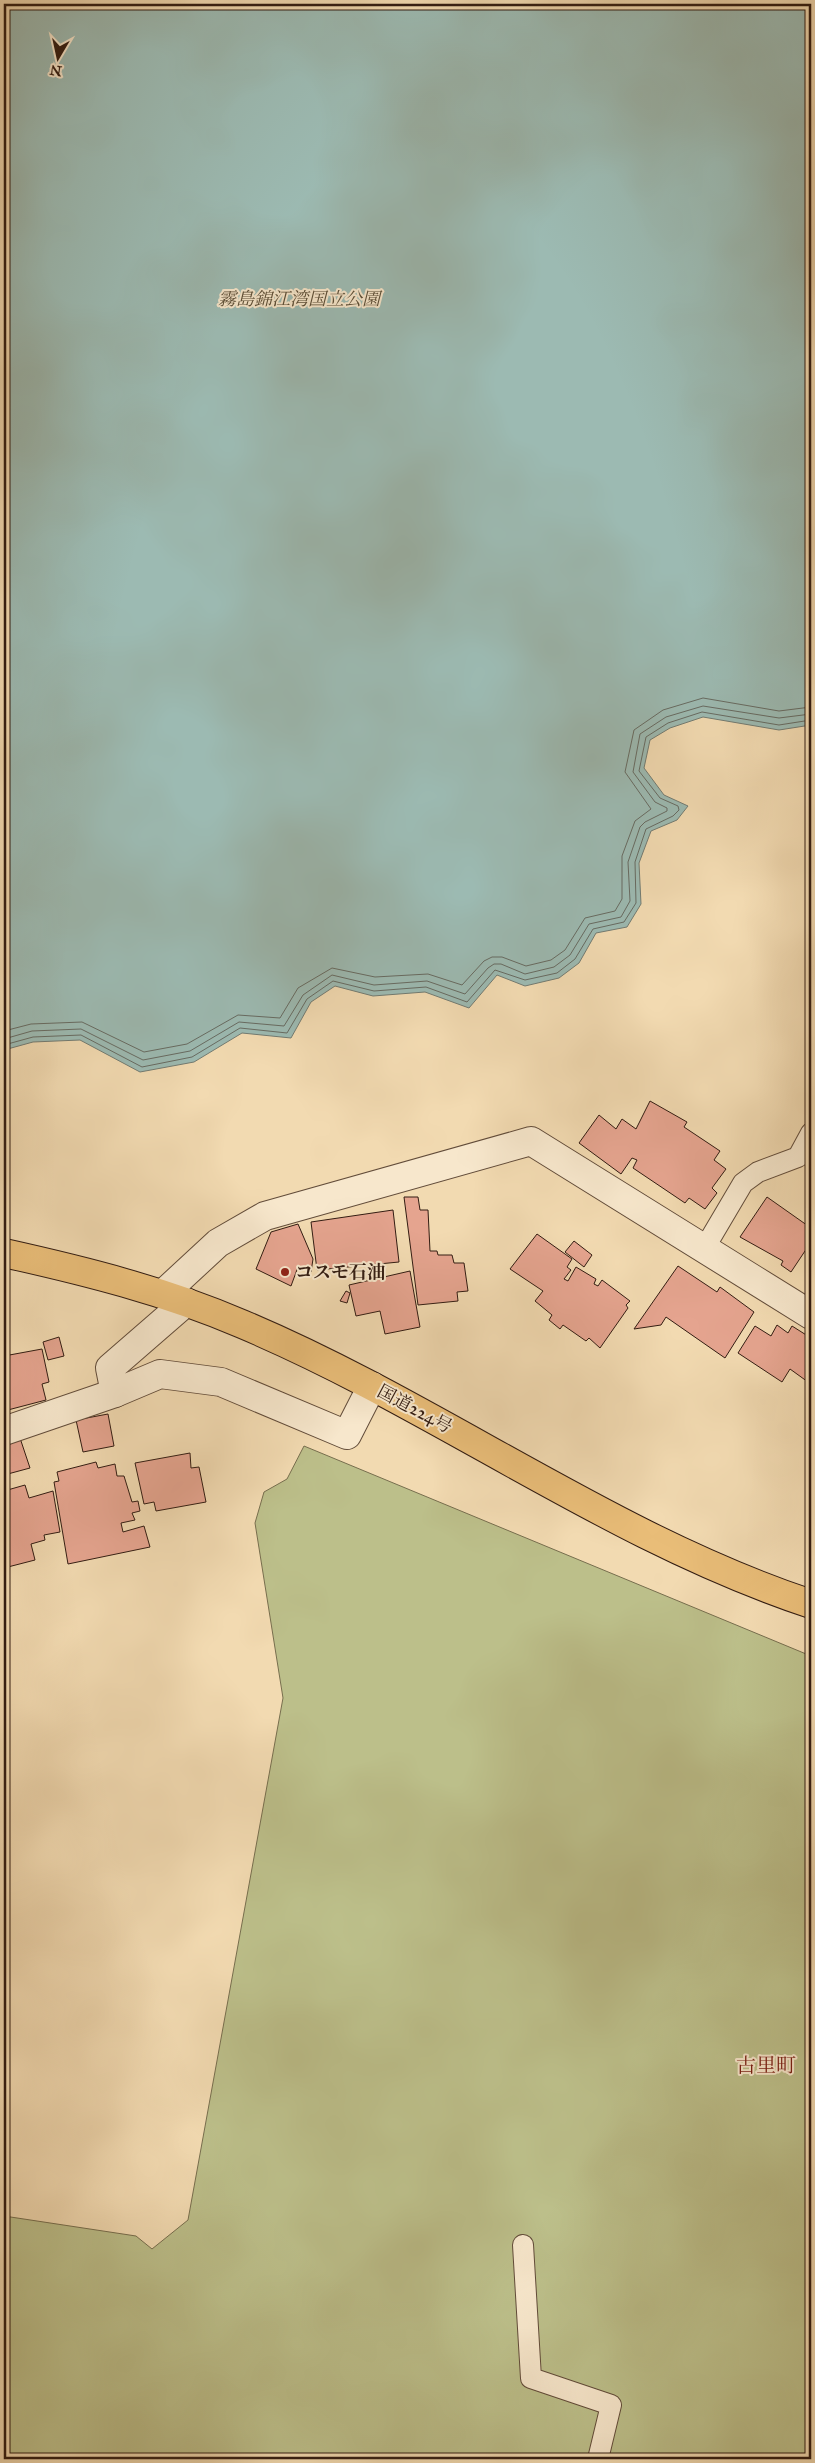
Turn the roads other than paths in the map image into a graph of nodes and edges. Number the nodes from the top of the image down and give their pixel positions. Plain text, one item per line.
1 (811, 1133) edge
2 (704, 1249) junction
3 (4, 1254) edge
4 (175, 1298) junction
5 (811, 1315) edge
6 (372, 1386) junction
7 (115, 1394) junction
8 (4, 1432) edge
9 (811, 1604) edge
10 (523, 2245) dead end
11 (598, 2459) edge

1 - 2 lane
2 - 4 street
2 - 5 street
3 - 4 highway, 国道224号
4 - 6 highway, 国道224号
4 - 7 street
6 - 7 street
6 - 9 highway, 国道224号
7 - 8 street
10 - 11 lane

